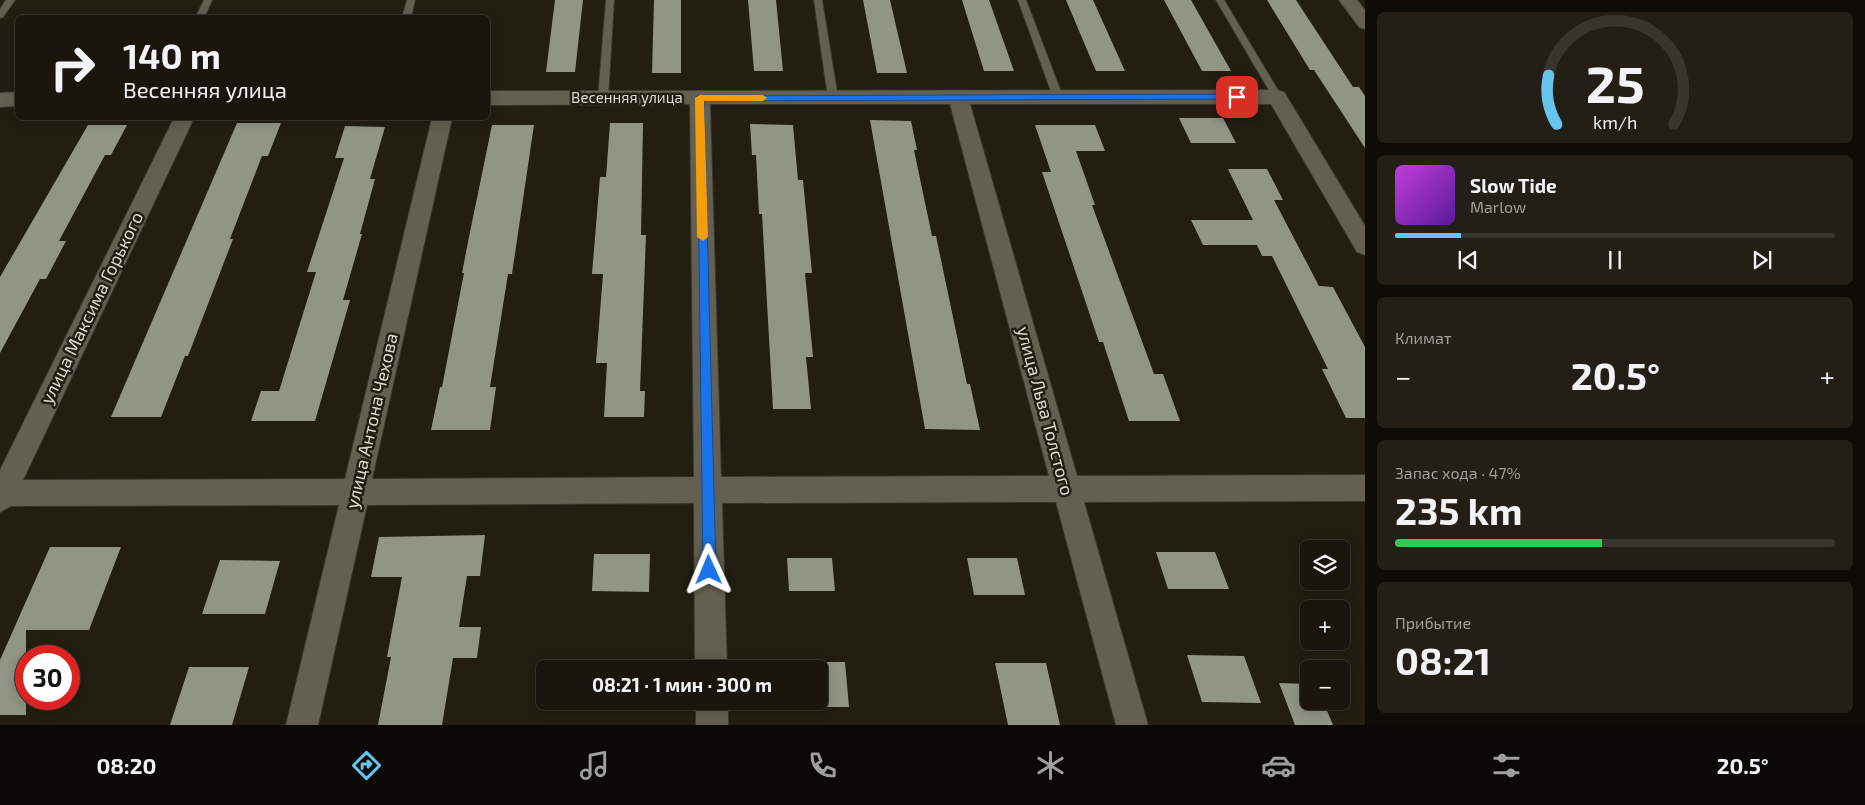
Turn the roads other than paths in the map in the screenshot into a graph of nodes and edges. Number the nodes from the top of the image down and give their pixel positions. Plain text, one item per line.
1 (11, 0) edge
2 (208, 0) edge
3 (411, 0) edge
4 (610, 0) edge
5 (818, 0) edge
6 (1022, 0) edge
7 (1220, 0) edge
8 (1348, 0) edge
9 (0, 15) edge
10 (200, 15) edge
11 (407, 15) edge
12 (1365, 23) edge
13 (1058, 97) junction
14 (1277, 97) junction
15 (490, 98) edge
16 (603, 98) junction
17 (700, 98) junction
18 (833, 98) junction
19 (958, 98) junction
20 (0, 100) edge
21 (15, 100) edge
22 (183, 120) edge
23 (442, 120) edge
24 (1365, 246) edge
25 (1365, 488) edge
26 (1067, 489) junction
27 (708, 490) junction
28 (356, 492) junction
29 (1, 495) edge
30 (711, 660) edge
31 (712, 710) edge
32 (302, 725) edge
33 (712, 725) edge
34 (1132, 725) edge

1 - 9 lane
2 - 10 lane
3 - 11 lane
4 - 16 lane
5 - 18 lane
6 - 13 lane
7 - 14 lane
8 - 12 street
13 - 14 street, Весенняя улица
13 - 19 street, Весенняя улица
14 - 24 street
15 - 16 street, Весенняя улица
16 - 17 street, Весенняя улица
17 - 18 street, Весенняя улица
17 - 27 street
18 - 19 street, Весенняя улица
19 - 26 street, улица Льва Толстого
20 - 21 street
22 - 29 street, улица Максима Горького
23 - 28 street, улица Антона Чехова
25 - 26 street
26 - 27 street
26 - 34 street, улица Льва Толстого
27 - 28 street
27 - 30 street
28 - 29 street
28 - 32 street, улица Антона Чехова
31 - 33 street

